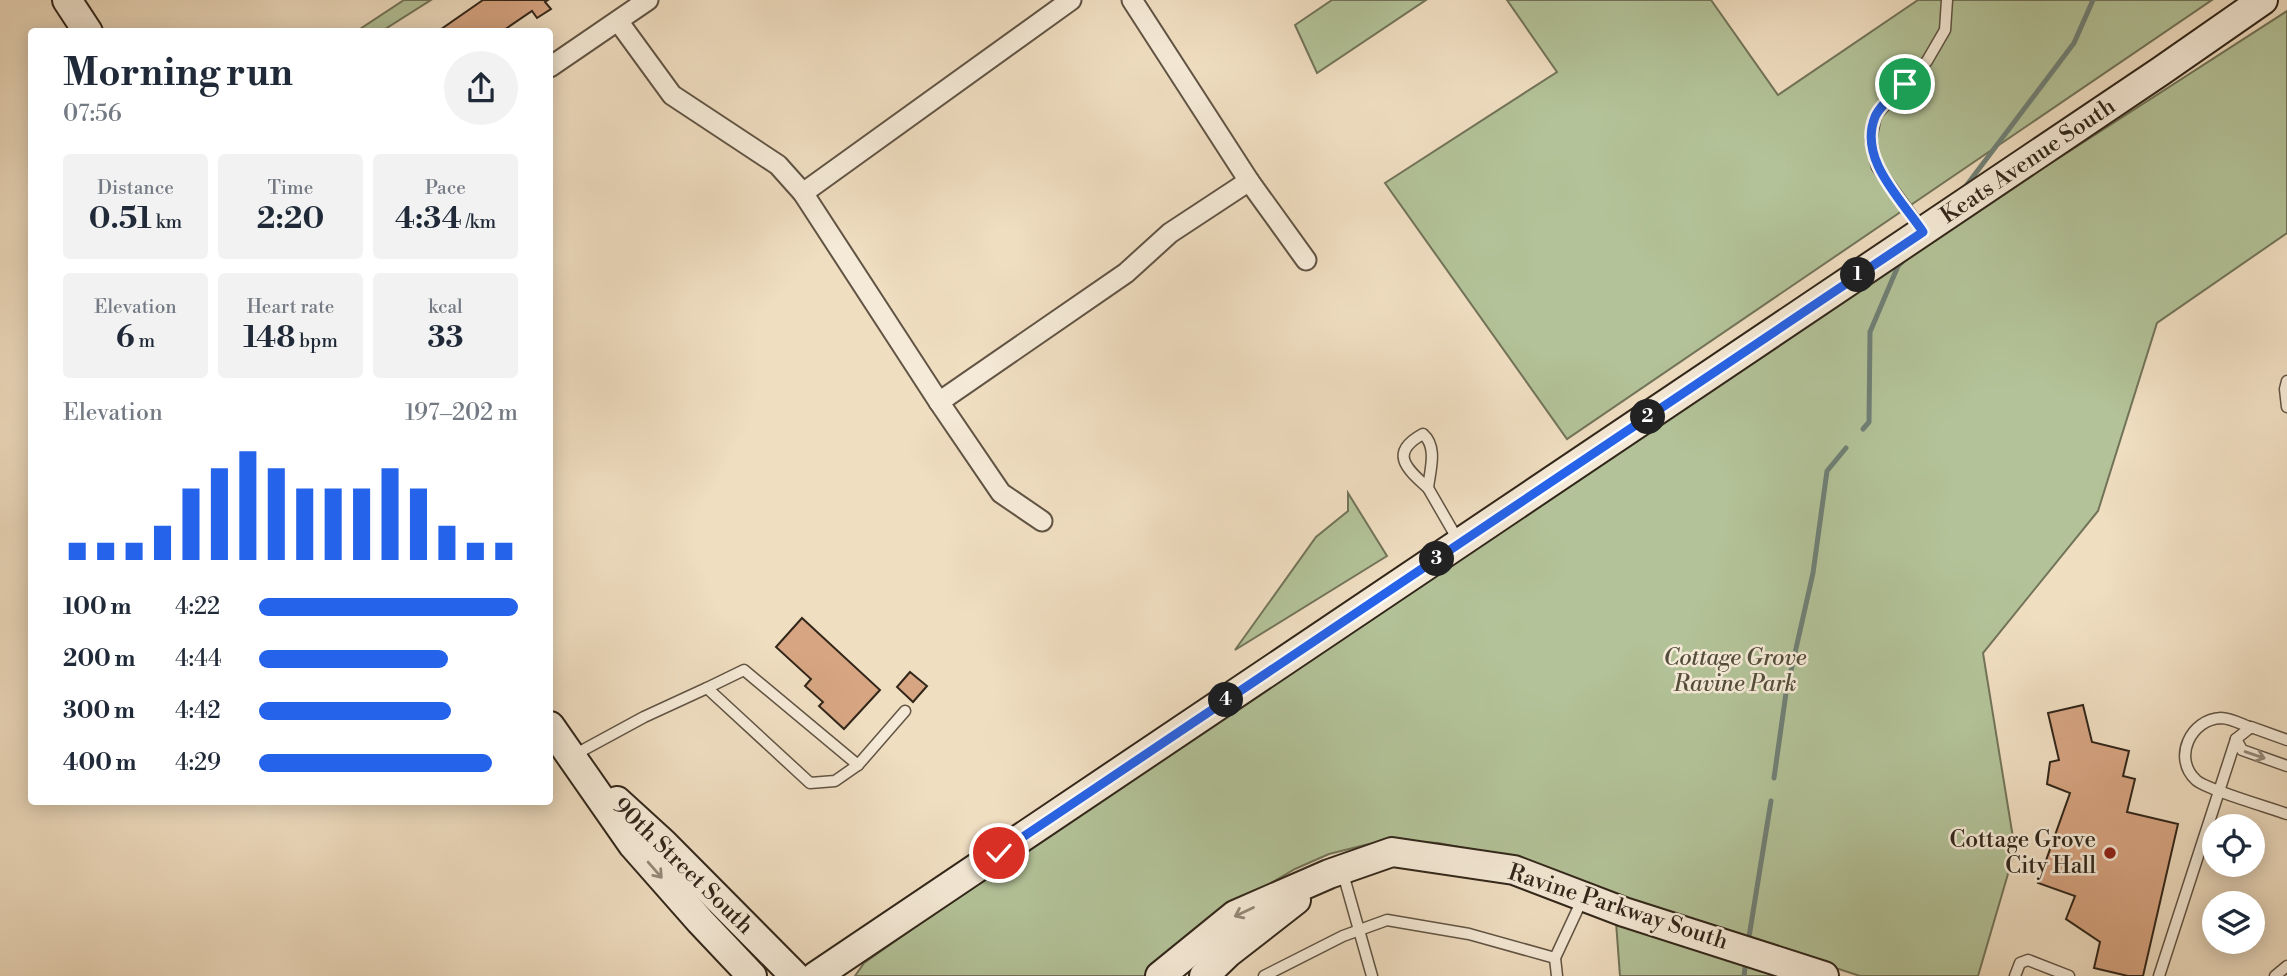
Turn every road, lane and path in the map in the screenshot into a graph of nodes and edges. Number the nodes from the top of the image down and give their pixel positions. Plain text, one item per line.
1 (67, 0) edge
2 (648, 0) edge
3 (1071, 0) edge
4 (1132, 0) edge
5 (1947, 0) edge
6 (2263, 0) edge
7 (618, 21) junction
8 (85, 28) edge
9 (553, 65) edge
10 (1249, 181) junction
11 (803, 193) junction
12 (1923, 232) junction
13 (1306, 260) dead end
14 (2287, 381) edge
15 (939, 402) junction
16 (2287, 407) edge
17 (1428, 488) junction
18 (1042, 521) dead end
19 (1460, 544) junction
20 (707, 688) junction
21 (905, 711) dead end
22 (2252, 728) junction
23 (553, 731) edge
24 (2236, 738) junction
25 (2287, 740) edge
26 (570, 757) junction
27 (858, 765) junction
28 (2287, 766) edge
29 (2220, 790) junction
30 (2287, 814) edge
31 (1335, 872) junction
32 (1584, 897) junction
33 (1359, 930) junction
34 (1555, 958) junction
35 (2287, 966) edge
36 (1820, 974) edge
37 (752, 976) edge
38 (795, 976) edge
39 (816, 976) edge
40 (1160, 976) edge
41 (1204, 976) edge
42 (1264, 976) edge
43 (1372, 976) edge
44 (1558, 976) edge
45 (2015, 976) edge
46 (2069, 976) edge
47 (2159, 976) edge
48 (2275, 976) edge

1 - 8 main road
2 - 7 street
3 - 11 street
4 - 10 street
5 - 12 lane
6 - 12 main road, Keats Avenue South
7 - 9 street
7 - 11 street
10 - 13 street
10 - 15 street
11 - 15 street
12 - 19 main road, Keats Avenue South
14 - 16 lane
15 - 18 street
17 - 17 lane
17 - 19 lane
19 - 39 main road, Keats Avenue South
20 - 26 lane
20 - 27 lane
20 - 27 lane
21 - 27 lane
22 - 24 lane
22 - 25 lane
22 - 29 lane
23 - 26 main road, 90th Street South
24 -> 28 lane
24 - 29 lane
26 -> 37 main road, 90th Street South
26 - 38 main road, 90th Street South
29 - 30 lane
29 - 47 lane
31 - 32 main road, Ravine Parkway South
31 - 33 lane
31 -> 40 main road, Ravine Parkway South
31 - 41 main road, Ravine Parkway South
32 - 34 lane
32 - 36 main road, Ravine Parkway South
33 - 34 lane
33 - 42 lane
33 - 43 lane
34 - 44 lane
35 - 48 lane
45 - 46 lane

